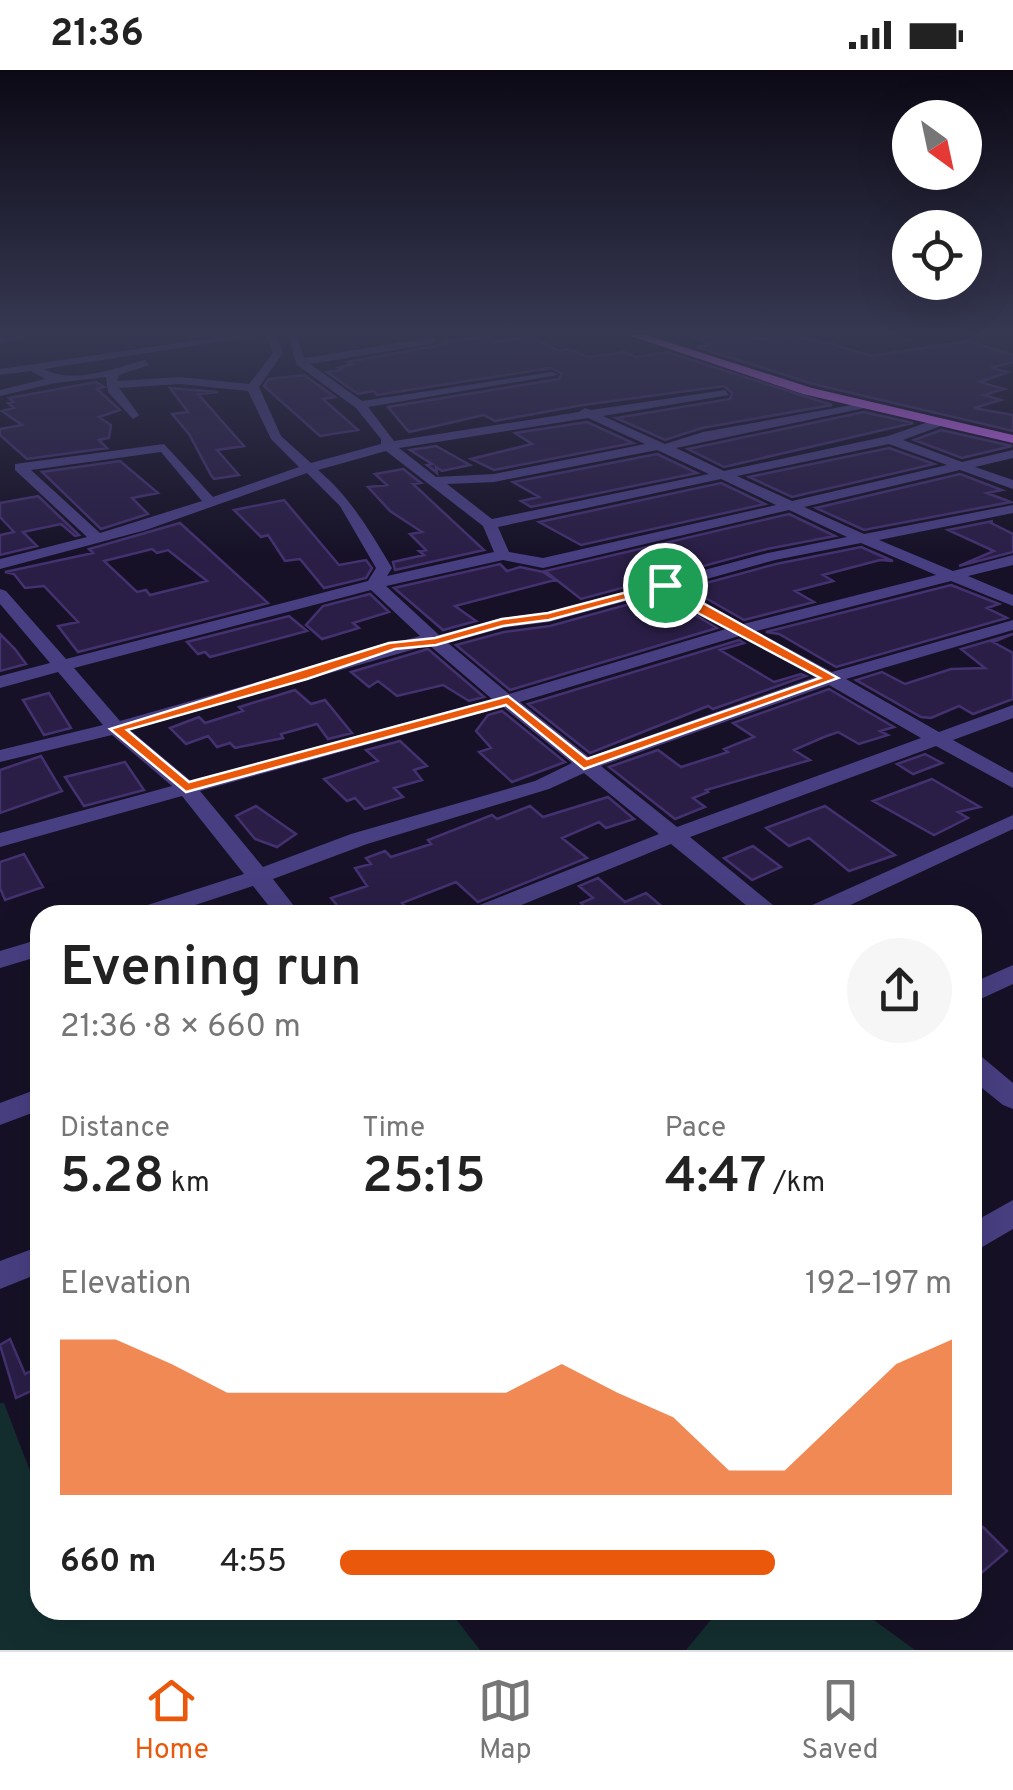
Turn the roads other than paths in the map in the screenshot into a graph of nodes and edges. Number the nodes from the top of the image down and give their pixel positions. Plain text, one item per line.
1 (128, 409) edge
2 (259, 409) edge
3 (363, 409) edge
4 (609, 409) edge
5 (853, 409) edge
6 (880, 409) edge
7 (906, 409) edge
8 (585, 412) junction
9 (133, 415) dead end
10 (937, 422) junction
11 (1013, 436) edge
12 (889, 440) junction
13 (388, 446) junction
14 (662, 447) junction
15 (1013, 454) edge
16 (964, 466) junction
17 (309, 468) junction
18 (723, 472) junction
19 (434, 481) junction
20 (1013, 486) edge
21 (210, 502) junction
22 (788, 504) junction
23 (1013, 509) edge
24 (489, 524) junction
25 (858, 537) junction
26 (98, 538) junction
27 (504, 555) junction
28 (1013, 560) edge
29 (0, 564) edge
30 (949, 576) junction
31 (374, 584) junction
32 (665, 585) junction
33 (0, 594) edge
34 (1013, 600) edge
35 (1013, 625) edge
36 (740, 630) junction
37 (434, 640) junction
38 (62, 666) junction
39 (831, 678) junction
40 (0, 682) edge
41 (508, 700) junction
42 (1013, 711) edge
43 (117, 729) junction
44 (937, 738) junction
45 (0, 756) edge
46 (584, 765) junction
47 (1013, 782) edge
48 (186, 787) junction
49 (1013, 820) edge
50 (674, 836) junction
51 (0, 840) edge
52 (258, 877) junction
53 (171, 905) edge
54 (281, 905) edge
55 (501, 905) edge
56 (760, 905) edge
57 (830, 905) edge
58 (30, 950) edge
59 (0, 960) edge
60 (1013, 973) edge
61 (982, 989) edge
62 (982, 1072) edge
63 (1013, 1098) edge
64 (30, 1103) edge
65 (0, 1114) edge
66 (1013, 1213) edge
67 (982, 1233) edge
68 (30, 1263) edge
69 (0, 1274) edge

1 - 9 street
2 - 17 street
3 - 13 street
4 - 8 street
5 - 14 street
6 - 10 main road
7 - 11 main road
8 - 13 street
8 - 14 street
10 - 11 main road
10 - 12 street
12 - 16 street
12 - 18 street
13 - 17 street
13 - 19 street
14 - 18 street
14 - 19 street
15 - 16 street
16 - 20 street
16 - 22 street
17 - 21 street
17 - 31 street
18 - 22 street
18 - 24 street
19 - 24 street
21 - 26 street
21 - 26 street
22 - 25 street
22 - 27 street
23 - 25 street
24 - 27 street
25 - 30 street
25 - 32 street
26 - 29 street
27 - 31 street
28 - 30 street
30 - 34 street
30 - 36 street
31 - 37 street
31 - 38 street
32 - 36 street
32 - 37 street
33 - 38 street
35 - 39 street
36 - 39 street
36 - 41 street
37 - 41 street
37 - 43 street
38 - 40 street
38 - 43 street
39 - 44 street
39 - 46 street
41 - 46 street
41 - 48 street
42 - 44 street
43 - 45 street
43 - 48 street
44 - 47 street
44 - 50 street
46 - 50 street
46 - 52 street
48 - 51 street
48 - 52 street
49 - 57 street
50 - 55 street
50 - 56 street
52 - 53 street
52 - 54 street
58 - 59 street
60 - 61 street
62 - 63 street
64 - 65 street
66 - 67 street
68 - 69 street

